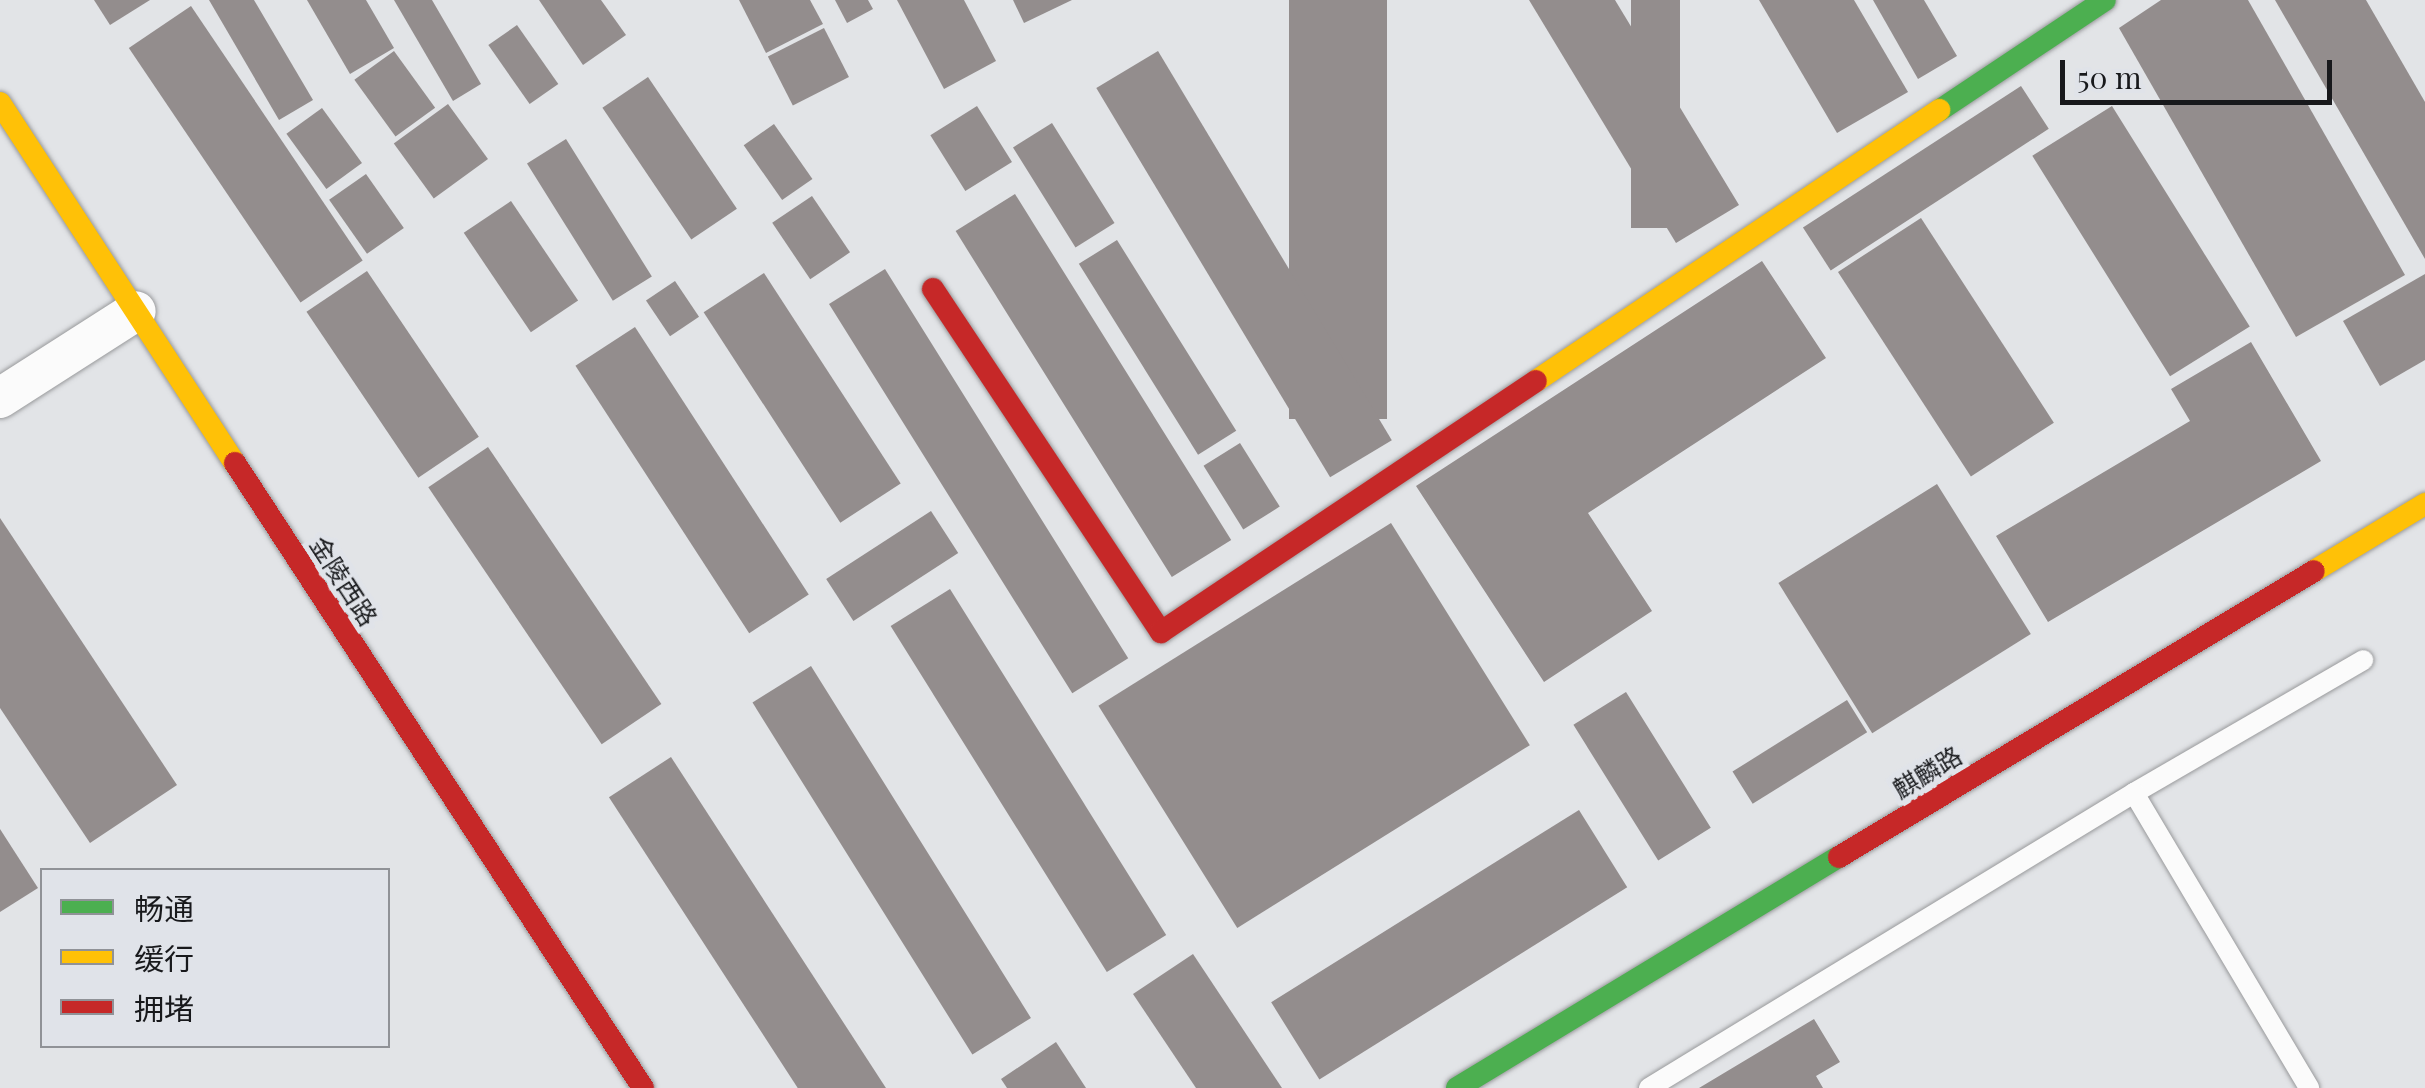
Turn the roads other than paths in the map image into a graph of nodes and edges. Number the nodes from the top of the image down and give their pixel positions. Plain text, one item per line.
1 (2105, 0) edge
2 (0, 103) edge
3 (933, 289) dead end
4 (136, 311) junction
5 (0, 398) edge
6 (2425, 504) edge
7 (2364, 660) dead end
8 (2134, 792) junction
9 (643, 1088) edge
10 (1457, 1088) edge
11 (1649, 1088) edge
12 (2308, 1088) edge

1 - 3 street
2 - 4 street, 金陵西路
4 - 5 street
4 - 9 street, 金陵西路
6 - 10 street, 麒麟路
7 - 8 lane
8 - 11 lane
8 - 12 lane

